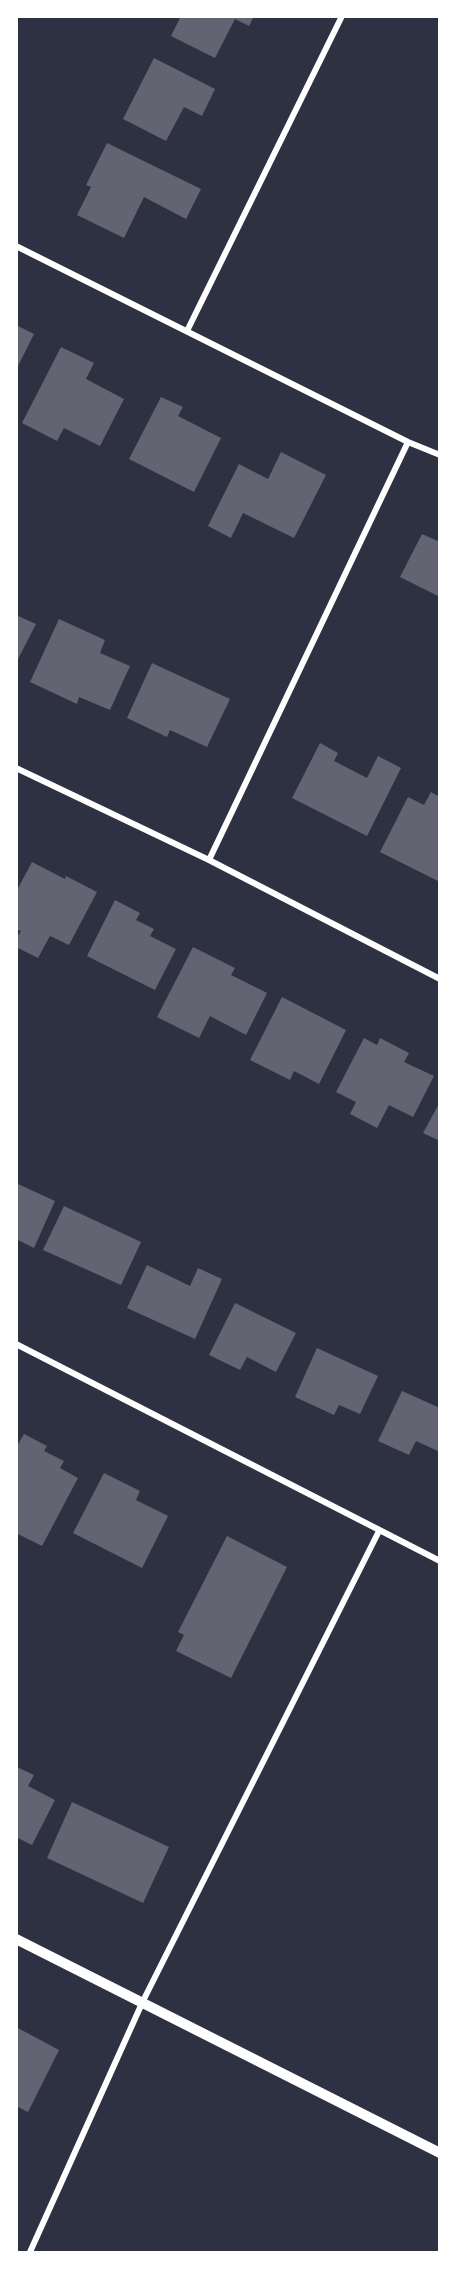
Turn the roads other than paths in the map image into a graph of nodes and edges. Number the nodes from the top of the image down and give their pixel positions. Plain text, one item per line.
1 (342, 16) edge
2 (16, 246) edge
3 (187, 331) junction
4 (408, 442) junction
5 (440, 455) edge
6 (16, 768) edge
7 (209, 860) junction
8 (440, 979) edge
9 (16, 1344) edge
10 (379, 1531) junction
11 (440, 1561) edge
12 (16, 1939) edge
13 (143, 2001) junction
14 (440, 2153) edge
15 (30, 2253) edge

1 - 3 street
2 - 3 street
3 - 4 street
4 - 5 street
4 - 7 street
6 - 7 street
7 - 8 street
9 - 10 street
10 - 11 street
10 - 13 street
12 - 13 street
13 - 14 street
13 - 15 street

